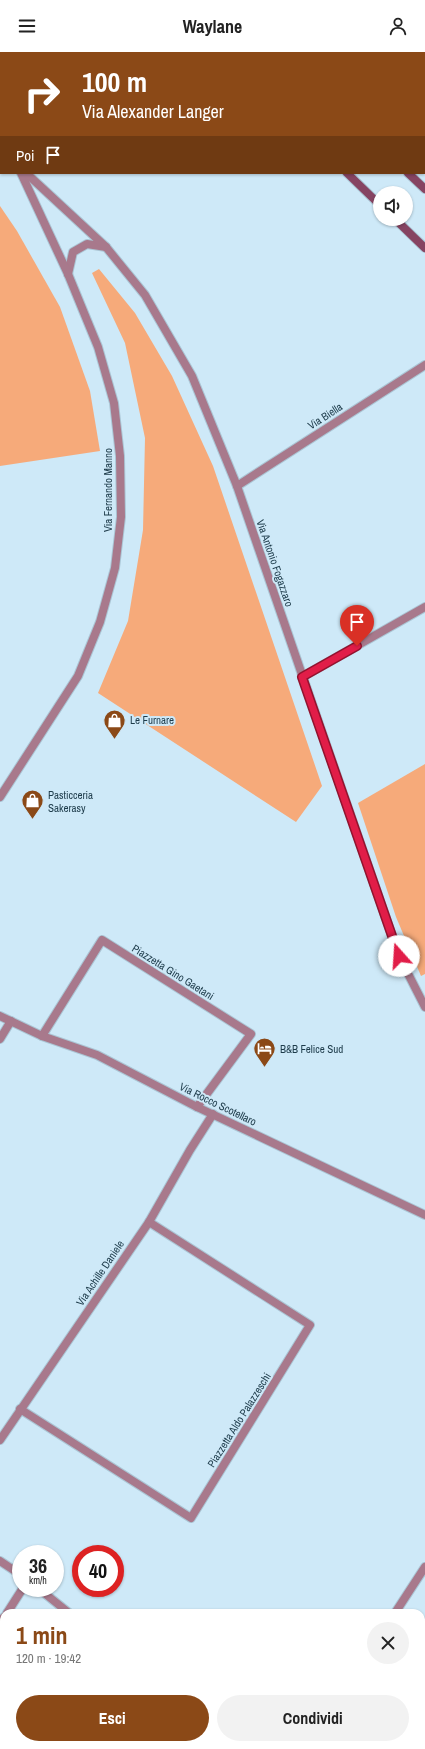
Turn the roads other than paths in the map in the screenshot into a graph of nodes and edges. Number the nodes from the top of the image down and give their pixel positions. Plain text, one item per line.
1 (21, 174) edge
2 (27, 174) edge
3 (348, 174) edge
4 (409, 174) edge
5 (425, 190) edge
6 (373, 198) edge
7 (402, 226) edge
8 (106, 247) junction
9 (425, 248) edge
10 (68, 274) junction
11 (425, 365) edge
12 (237, 486) junction
13 (425, 607) edge
14 (302, 677) junction
15 (0, 796) edge
16 (425, 1007) edge
17 (0, 1016) edge
18 (11, 1022) junction
19 (42, 1036) junction
20 (0, 1039) edge
21 (197, 1107) junction
22 (213, 1114) junction
23 (425, 1215) edge
24 (149, 1222) junction
25 (20, 1409) junction
26 (0, 1440) edge
27 (0, 1561) edge
28 (425, 1567) edge
29 (12, 1569) edge
30 (17, 1597) edge
31 (49, 1597) edge
32 (10, 1609) edge
33 (64, 1609) edge
34 (398, 1609) edge

1 - 10 street, Via Fernando Manno
2 - 8 street, Via Antonio Fogazzaro
3 - 6 main road
4 - 5 main road
7 - 9 main road
8 - 10 street
8 - 12 street, Via Antonio Fogazzaro
10 - 15 street, Via Fernando Manno
11 - 12 street, Via Biella
12 - 14 street, Via Antonio Fogazzaro
13 - 14 street
14 - 16 street, Via Antonio Fogazzaro
17 - 18 street, Via Rocco Scotellaro
18 - 19 street, Via Rocco Scotellaro
18 - 20 street
19 - 21 street, Via Rocco Scotellaro
19 - 21 street, Piazzetta Gino Gaetani
21 - 22 street, Via Rocco Scotellaro
22 - 23 street, Via Rocco Scotellaro
22 - 24 street, Via Achille Daniele
24 - 25 street, Via Achille Daniele
24 - 25 street, Piazzetta Aldo Palazzeschi
25 - 26 street, Via Achille Daniele
27 - 29 street
28 - 34 street
30 - 32 street
31 - 33 street

